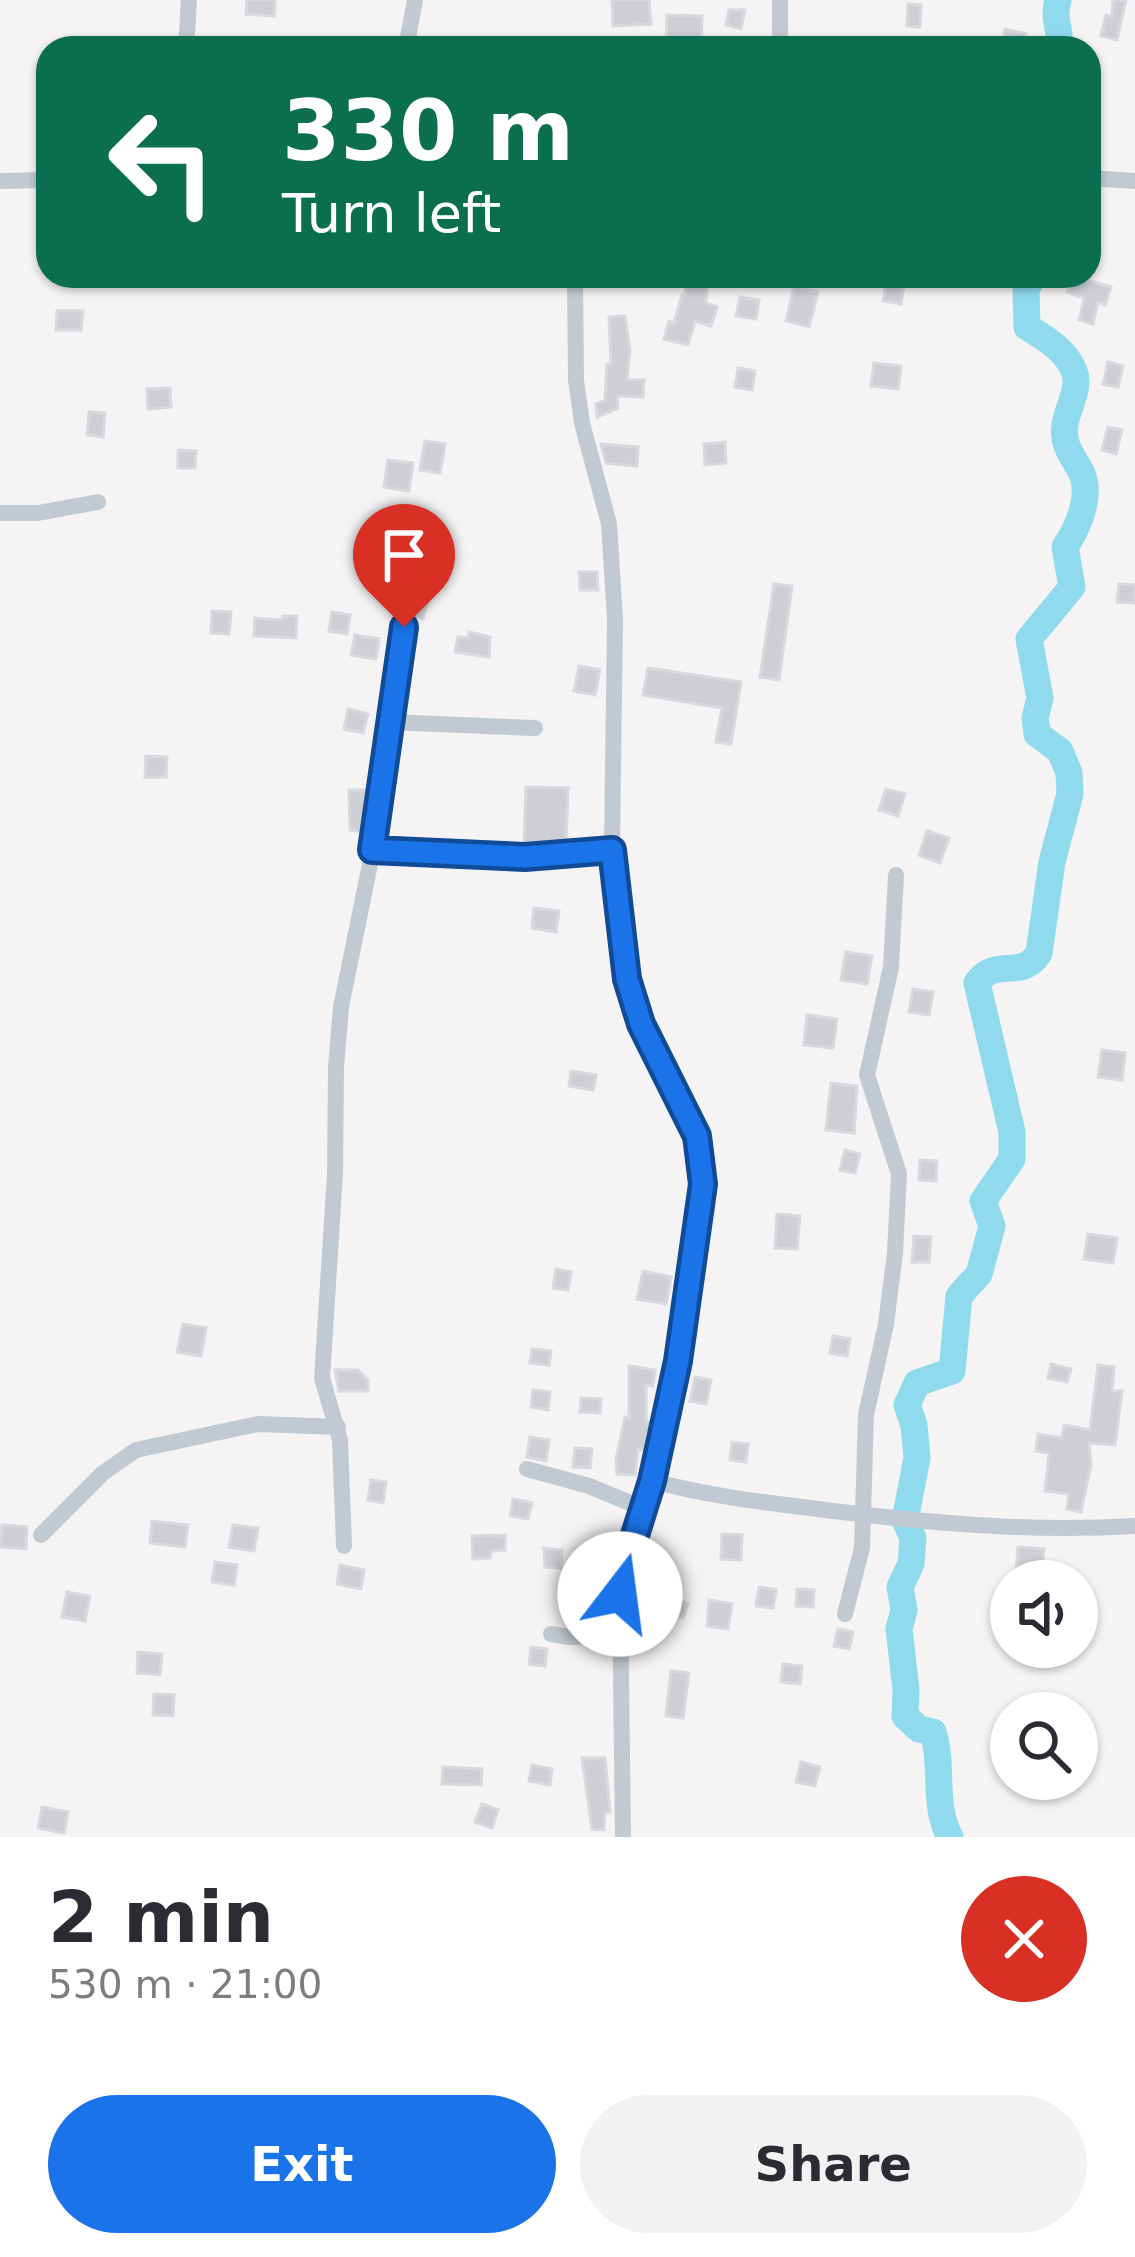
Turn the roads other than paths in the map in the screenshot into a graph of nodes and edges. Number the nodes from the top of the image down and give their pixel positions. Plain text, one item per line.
1 (189, 0) edge
2 (416, 0) edge
3 (780, 0) edge
4 (187, 36) edge
5 (408, 36) edge
6 (780, 36) edge
7 (1101, 179) edge
8 (36, 180) edge
9 (0, 181) edge
10 (1135, 181) edge
11 (575, 288) edge
12 (98, 502) dead end
13 (0, 513) edge
14 (404, 627) dead end
15 (389, 722) junction
16 (536, 728) dead end
17 (372, 850) junction
18 (612, 850) junction
19 (896, 875) dead end
20 (338, 1426) junction
21 (526, 1469) dead end
22 (652, 1481) junction
23 (645, 1509) junction
24 (865, 1516) junction
25 (1135, 1526) edge
26 (41, 1535) dead end
27 (344, 1546) dead end
28 (845, 1614) dead end
29 (550, 1634) dead end
30 (620, 1634) junction
31 (623, 1837) edge

1 - 4 street
2 - 5 street
3 - 6 street
7 - 10 street
8 - 9 street
11 - 18 street
12 - 13 street
14 - 15 street
15 - 16 street
15 - 17 street
17 - 18 street
17 - 20 street
18 - 22 street
19 - 24 street
20 - 26 street
20 - 27 street
21 - 23 street
22 - 23 street
22 - 24 street
23 - 30 street
24 - 25 street
24 - 28 street
29 - 30 street
30 - 31 street

